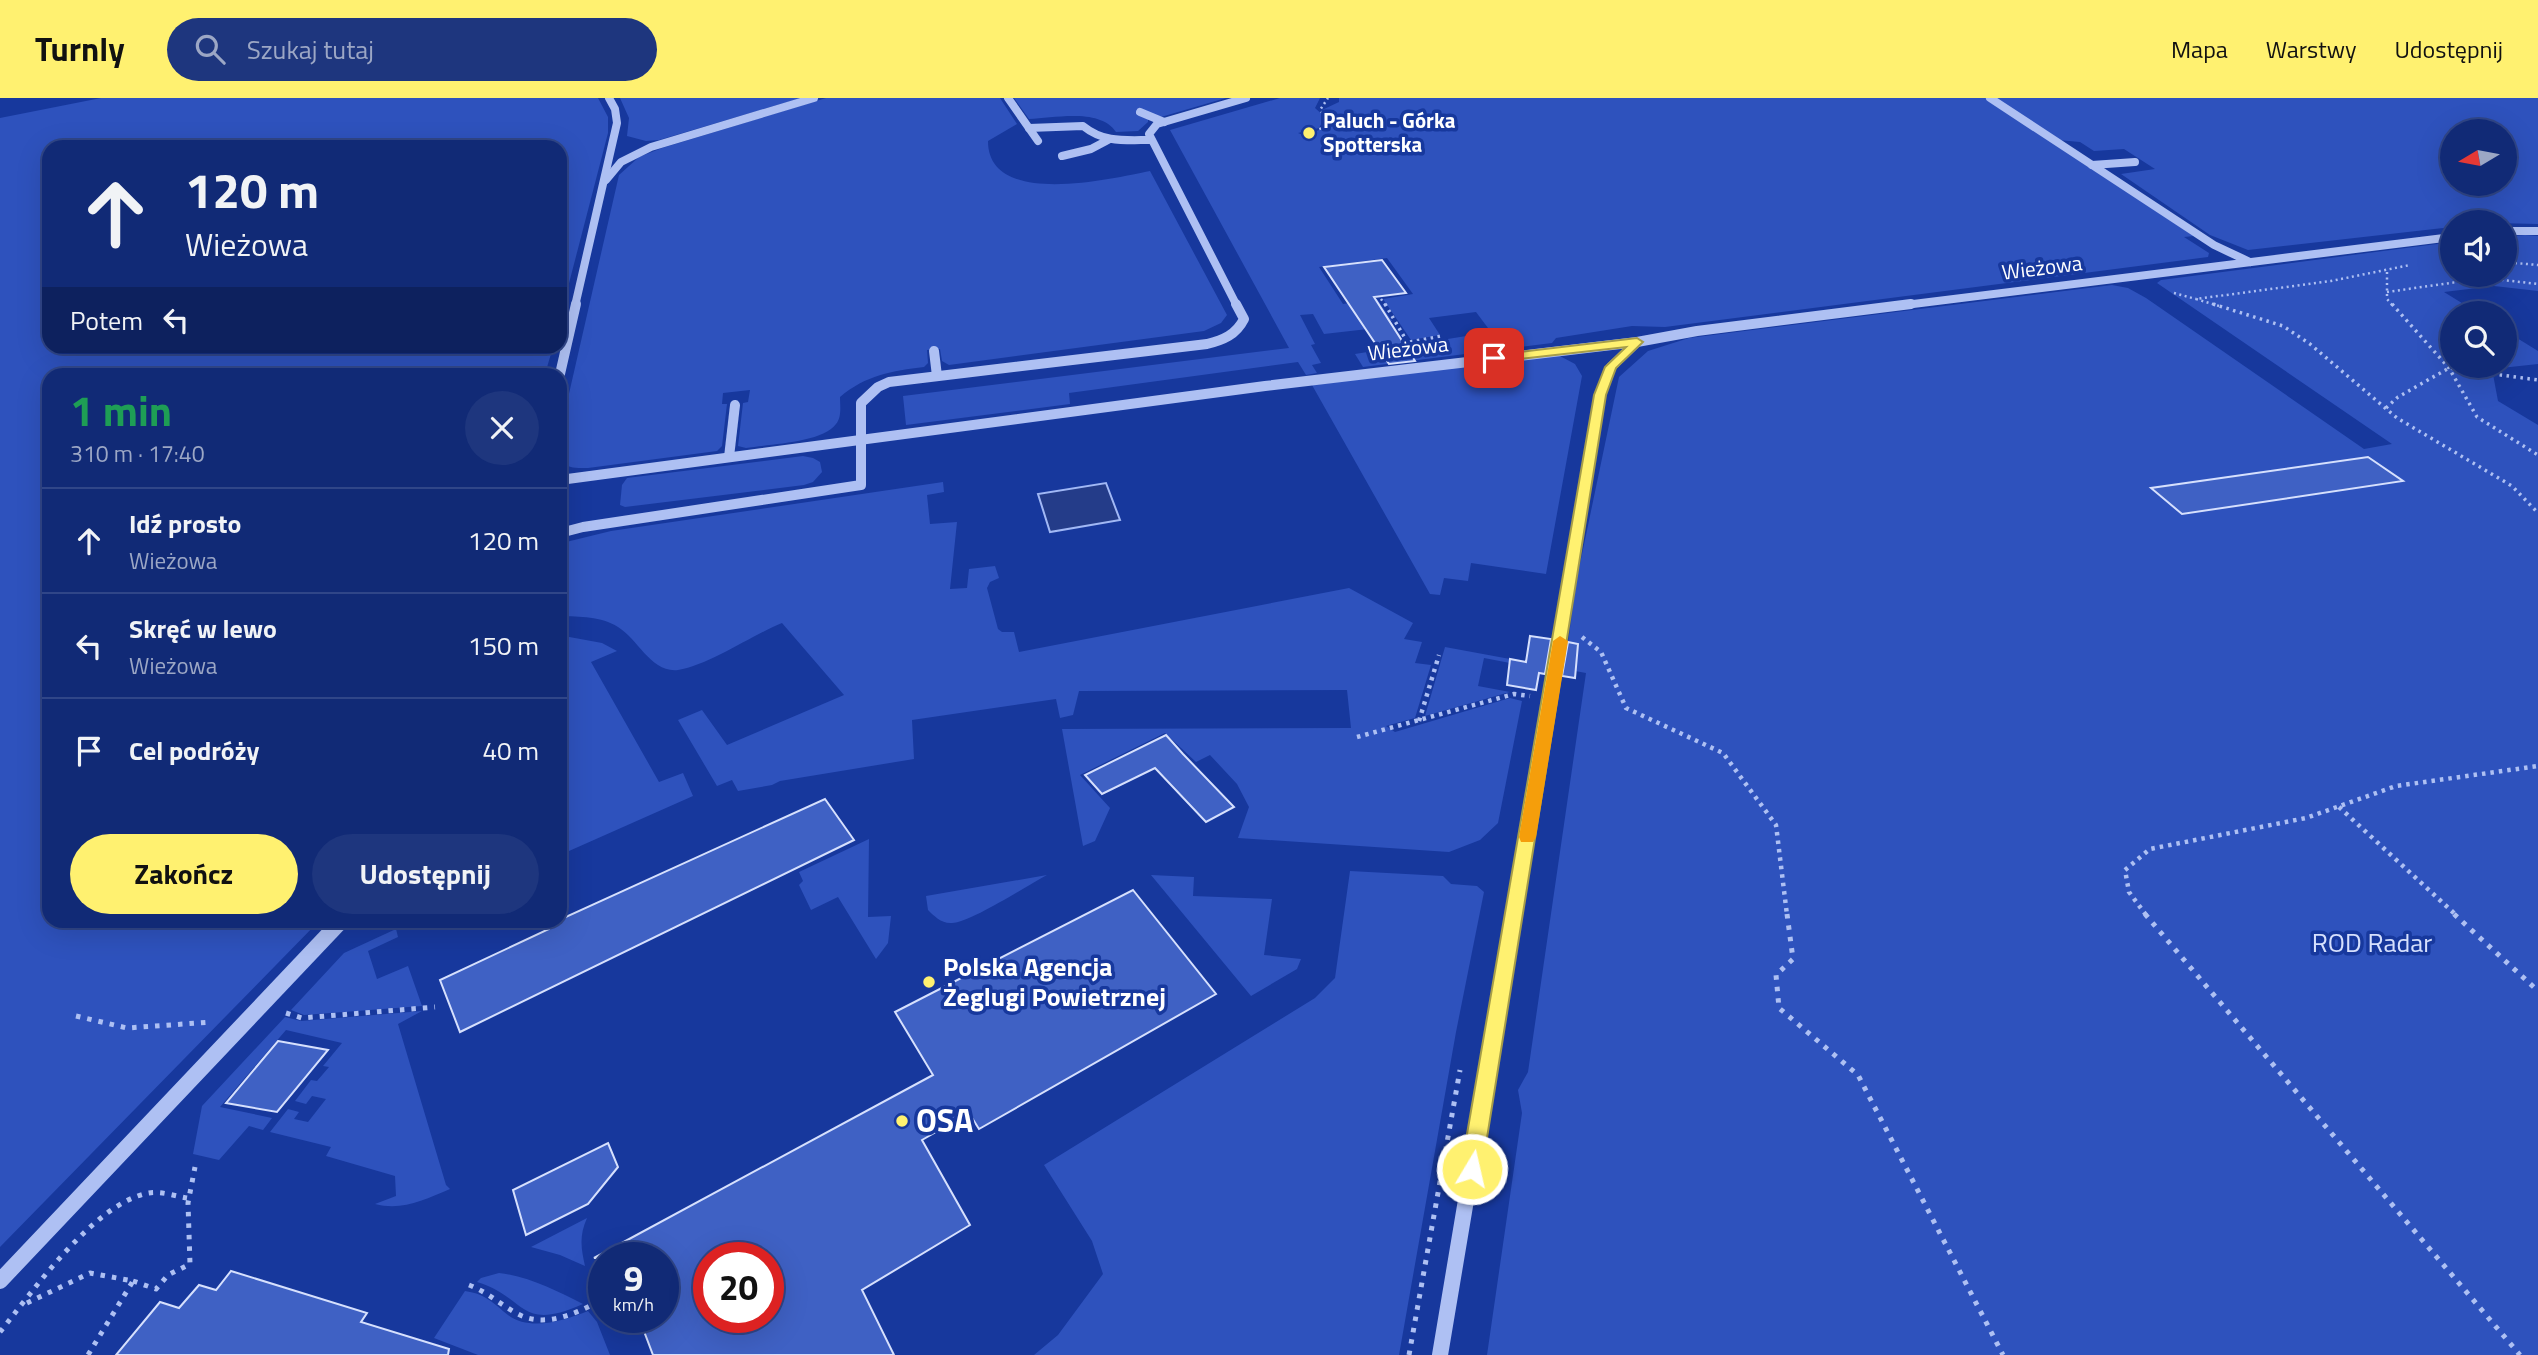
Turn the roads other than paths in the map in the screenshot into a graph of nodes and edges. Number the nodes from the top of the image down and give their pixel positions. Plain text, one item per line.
1 (609, 98) edge
2 (814, 98) edge
3 (1008, 98) edge
4 (1246, 98) edge
5 (1990, 98) edge
6 (1140, 112) dead end
7 (1164, 122) junction
8 (1029, 128) junction
9 (1108, 140) junction
10 (1151, 140) junction
11 (1038, 141) dead end
12 (1062, 156) dead end
13 (2135, 162) dead end
14 (2092, 165) junction
15 (603, 183) junction
16 (2517, 231) edge
17 (2538, 231) edge
18 (2440, 238) edge
19 (2250, 262) junction
20 (1637, 342) junction
21 (567, 343) edge
22 (934, 351) dead end
23 (937, 376) junction
24 (735, 405) dead end
25 (860, 442) junction
26 (729, 457) junction
27 (567, 479) edge
28 (567, 531) edge
29 (334, 928) edge
30 (0, 1281) edge
31 (1440, 1355) edge

1 - 15 lane
2 - 15 lane
3 - 8 lane
4 - 7 lane
5 - 14 lane
6 - 7 lane
7 - 10 lane
8 - 9 lane
8 - 11 lane
9 - 10 lane
9 - 12 lane
10 - 23 lane
13 - 14 lane
14 - 19 lane
15 - 21 lane
16 - 17 lane
18 - 19 lane, Wieżowa
19 - 20 lane, Wieżowa
20 - 25 lane, Wieżowa
20 - 31 lane
22 - 23 lane
23 - 25 lane
24 - 26 lane
25 - 26 lane, Wieżowa
25 - 28 lane
26 - 27 lane, Wieżowa
29 - 30 lane

